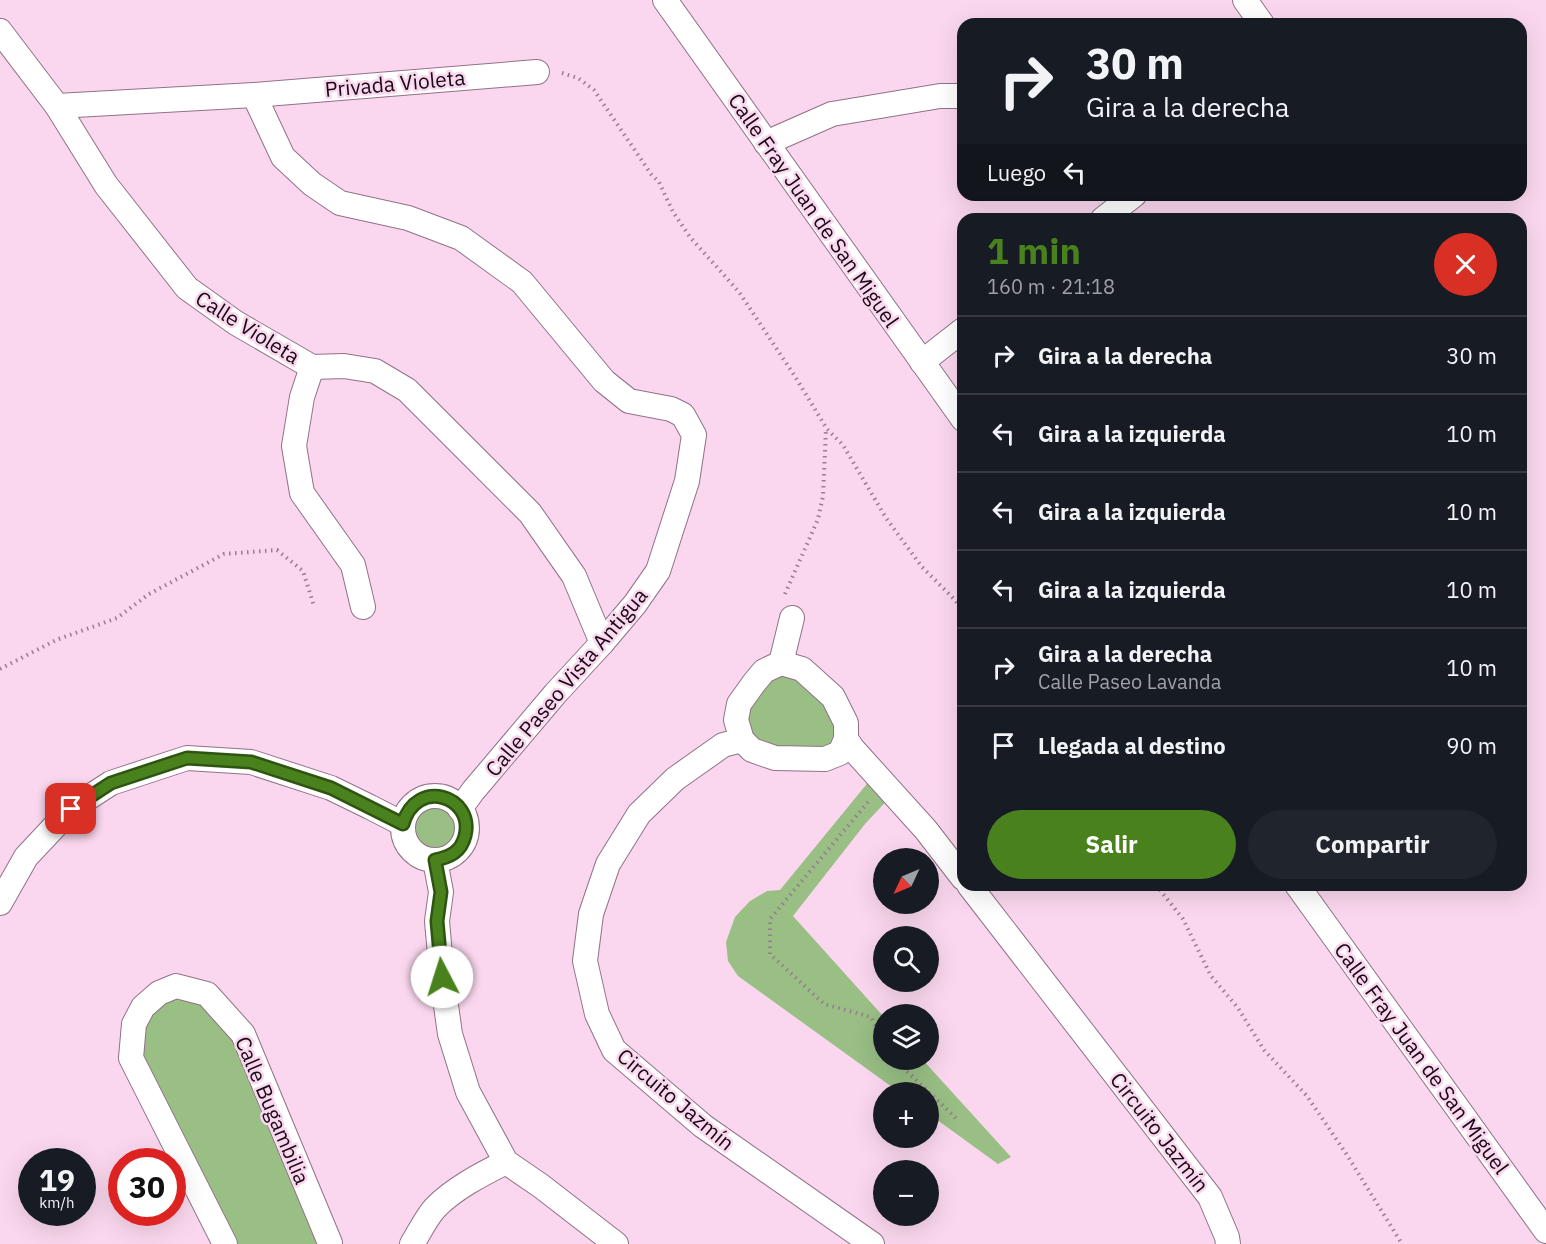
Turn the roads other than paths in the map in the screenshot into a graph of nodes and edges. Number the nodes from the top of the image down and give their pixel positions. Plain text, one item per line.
1 (665, 0) edge
2 (1245, 0) edge
3 (1258, 18) edge
4 (0, 31) edge
5 (537, 72) road end
6 (254, 95) junction
7 (957, 96) edge
8 (57, 106) junction
9 (766, 143) junction
10 (1126, 201) edge
11 (1111, 213) edge
12 (957, 335) edge
13 (922, 362) junction
14 (312, 367) junction
15 (957, 411) edge
16 (363, 607) dead end
17 (792, 618) road end
18 (603, 643) junction
19 (781, 663) junction
20 (846, 739) junction
21 (742, 740) junction
22 (460, 809) junction
23 (403, 824) junction
24 (435, 860) junction
25 (957, 870) edge
26 (974, 891) edge
27 (1302, 891) edge
28 (0, 903) edge
29 (506, 1162) junction
30 (1546, 1231) edge
31 (225, 1244) edge
32 (330, 1244) edge
33 (412, 1244) edge
34 (616, 1244) edge
35 (872, 1244) edge
36 (1228, 1244) edge

1 - 9 street, Calle Fray Juan de San Miguel
2 - 3 street
4 - 8 street, Calle Violeta
5 - 6 street, Privada Violeta
6 - 8 street
6 - 18 street, Calle Paseo Vista Antigua
7 - 9 street
8 - 14 street, Calle Violeta
9 - 13 street, Calle Fray Juan de San Miguel
10 - 11 street
12 - 13 street
13 - 15 street, Calle Fray Juan de San Miguel
14 - 16 street
14 - 18 street, Calle Violeta
17 - 19 street
18 - 22 street, Calle Paseo Vista Antigua
19 - 20 street
19 - 21 street
20 - 21 street
20 - 25 street
21 - 35 street, Circuito Jazmín
22 - 23 street
22 - 24 street
23 - 24 street
23 - 28 street
24 - 29 street
26 - 36 street, Circuito Jazmín
27 - 30 street, Calle Fray Juan de San Miguel
29 - 33 street
29 - 34 street
31 - 32 street, Calle Bugambilia

